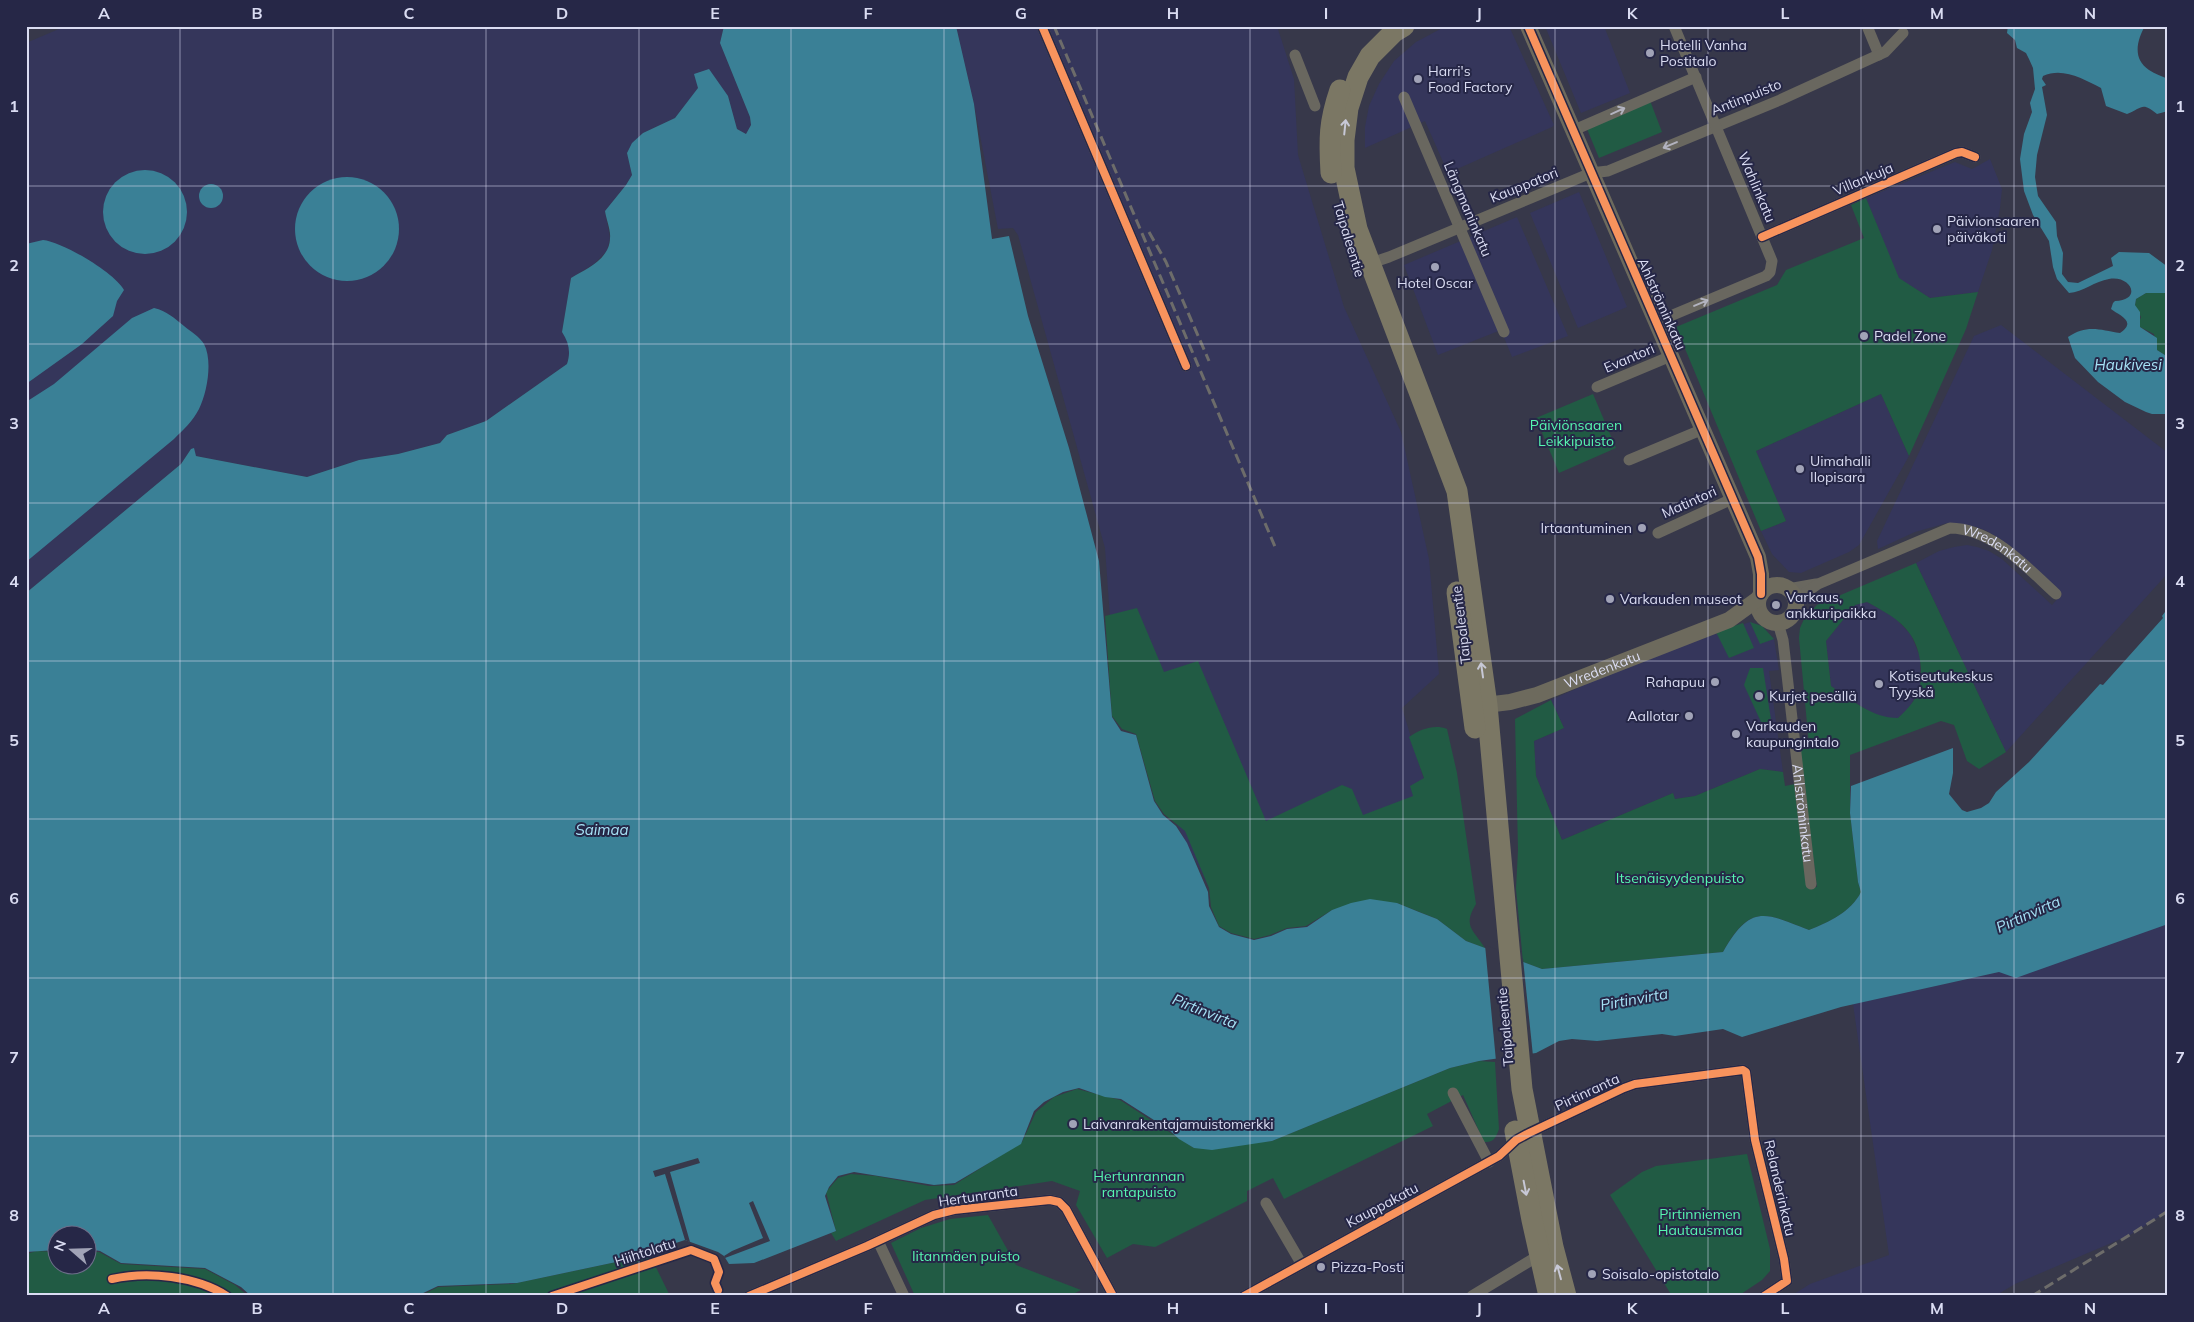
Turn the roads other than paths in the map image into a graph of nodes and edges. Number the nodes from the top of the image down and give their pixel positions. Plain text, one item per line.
1 (1042, 26) edge
2 (1383, 26) edge
3 (1404, 26) edge
4 (1528, 26) edge
5 (1674, 26) edge
6 (1866, 26) edge
7 (1903, 33) dead end
8 (1295, 55) dead end
9 (1879, 55) junction
10 (1696, 77) junction
11 (1404, 97) dead end
12 (1315, 106) dead end
13 (1715, 126) junction
14 (1574, 130) junction
15 (1975, 157) dead end
16 (1591, 173) junction
17 (1460, 227) junction
18 (1762, 237) junction
19 (1363, 266) junction
20 (1656, 322) junction
21 (1504, 332) dead end
22 (1671, 356) junction
23 (1186, 366) dead end
24 (1598, 387) dead end
25 (1702, 430) junction
26 (1628, 460) dead end
27 (1732, 499) junction
28 (1658, 533) dead end
29 (1758, 557) junction
30 (1788, 592) junction
31 (2056, 594) dead end
32 (1760, 596) junction
33 (1729, 620) junction
34 (1772, 622) junction
35 (1480, 706) junction
36 (1812, 884) dead end
37 (1746, 1072) joint
38 (1453, 1093) dead end
39 (1523, 1136) junction
40 (1489, 1162) junction
41 (1266, 1203) dead end
42 (878, 1241) junction
43 (1546, 1251) junction
44 (1301, 1263) junction
45 (749, 1296) edge
46 (904, 1296) edge
47 (1113, 1296) edge
48 (1244, 1296) edge
49 (1472, 1296) edge
50 (1549, 1296) edge
51 (1566, 1296) edge
52 (1764, 1296) edge

1 - 23 street
2 - 19 highway, Taipaleentie
19 -> 3 highway, Taipaleentie
4 - 14 street, Ahlströminkatu
5 - 10 street, Wahlinkatu
6 - 9 street
7 - 9 street, Antinpuisto
8 - 12 street
9 - 13 street, Antinpuisto
10 - 13 street, Wahlinkatu
14 -> 10 street
11 - 17 street, Längmaninkatu
13 -> 16 street, Antinpuisto
13 - 18 street, Wahlinkatu
14 - 16 street, Ahlströminkatu
15 - 18 street, Villankuja
16 - 17 street, Kauppatori
16 - 20 street, Ahlströminkatu
17 - 19 street, Kauppatori
17 - 21 street, Längmaninkatu
20 -> 18 street, Wahlinkatu
19 - 35 highway, Taipaleentie
20 - 22 street, Ahlströminkatu
22 - 24 street, Evantori
22 - 25 street, Ahlströminkatu
25 - 26 street
25 - 27 street, Ahlströminkatu
27 - 28 street, Matintori
27 - 29 street, Ahlströminkatu
29 - 30 street, Ahlströminkatu
29 - 32 street, Ahlströminkatu
30 - 31 street, Wredenkatu
30 - 32 street
30 - 34 street
32 - 33 street, Wredenkatu
32 - 34 street
33 - 34 street, Wredenkatu
33 - 35 street, Wredenkatu
34 - 36 street, Ahlströminkatu
35 - 39 highway, Taipaleentie
37 - 39 street, Pirtinranta
37 - 52 street, Relanderinkatu
38 - 40 street
39 - 40 street, Kauppakatu
39 - 43 highway, Taipaleentie
40 - 44 street, Kauppakatu
41 - 44 street
42 - 45 street, Hertunranta
42 - 46 street
42 - 47 street, Hertunranta
43 - 49 street
43 - 50 highway
51 -> 43 highway
44 - 48 street, Kauppakatu

